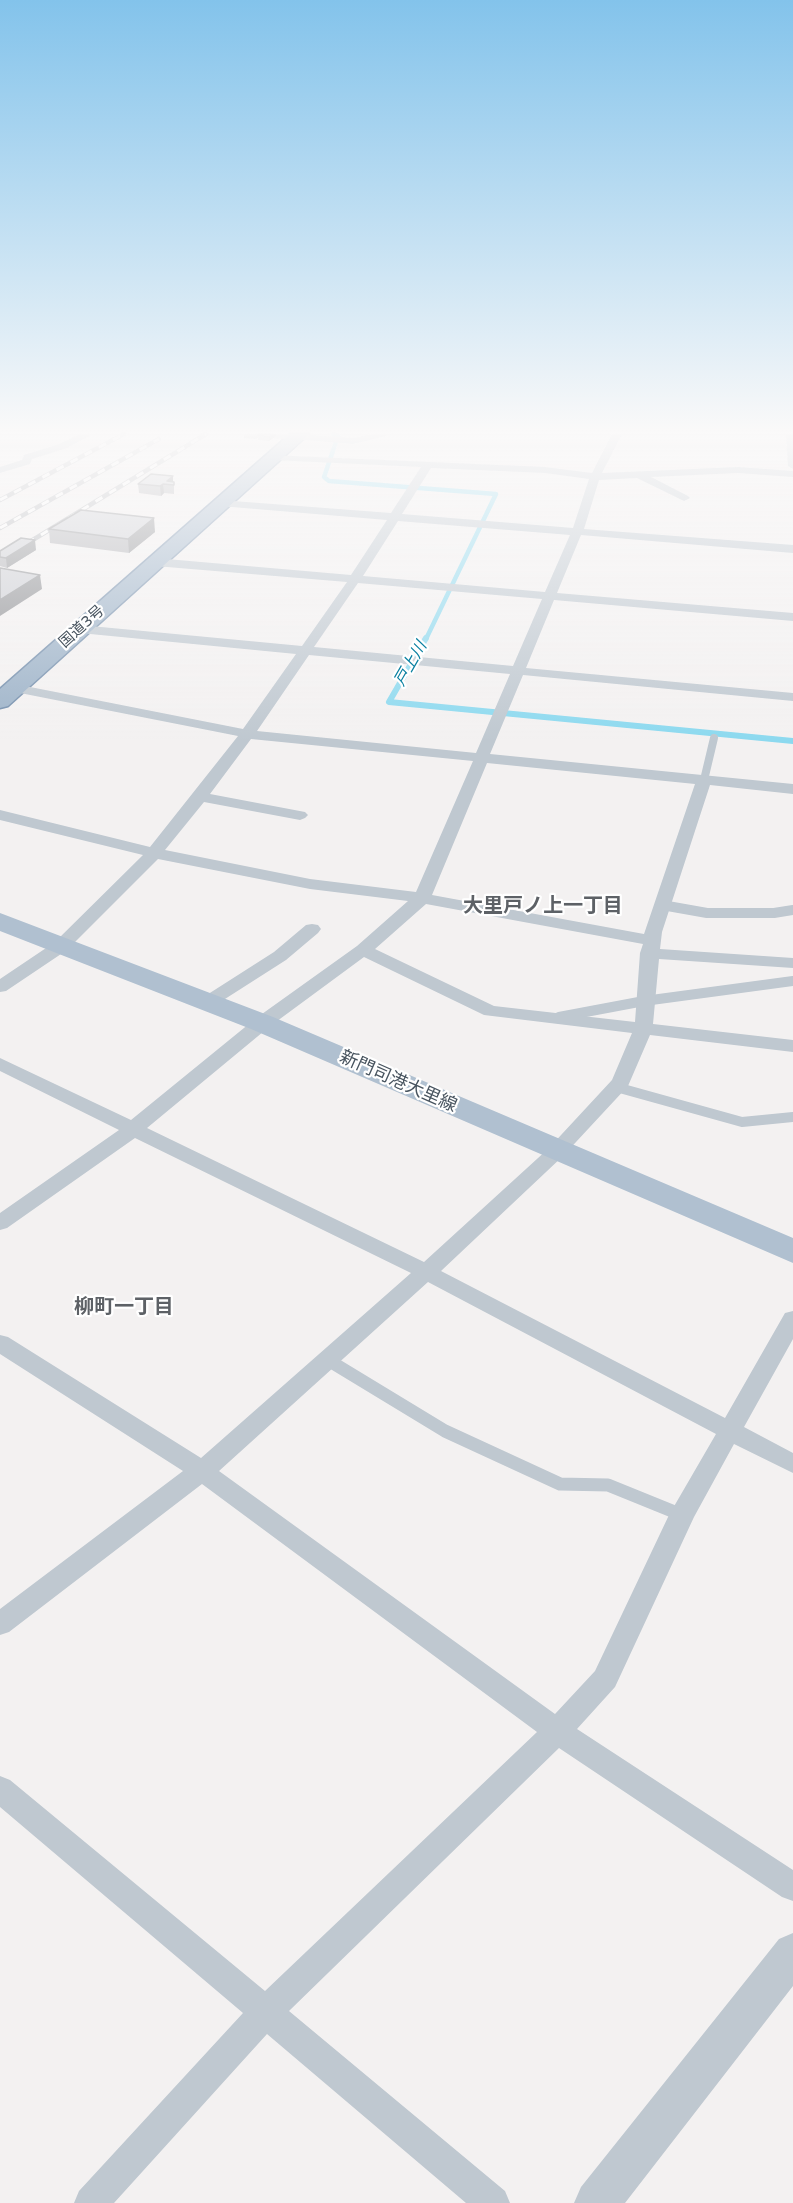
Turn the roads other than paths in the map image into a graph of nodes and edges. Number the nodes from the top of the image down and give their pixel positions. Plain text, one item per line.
1 (182, 537) edge
2 (382, 537) edge
3 (575, 537) edge
4 (638, 537) edge
5 (793, 549) edge
6 (155, 562) junction
7 (355, 579) junction
8 (549, 595) junction
9 (793, 617) edge
10 (80, 629) junction
11 (306, 650) junction
12 (519, 670) junction
13 (7, 694) edge
14 (793, 697) edge
15 (247, 734) junction
16 (714, 738) dead end
17 (479, 758) junction
18 (704, 780) junction
19 (793, 789) edge
20 (200, 797) junction
21 (0, 815) edge
22 (300, 815) dead end
23 (154, 853) junction
24 (422, 898) junction
25 (662, 905) junction
26 (793, 910) edge
27 (0, 921) edge
28 (312, 929) dead end
29 (61, 946) junction
30 (650, 947) junction
31 (363, 950) junction
32 (793, 963) edge
33 (793, 981) edge
34 (0, 987) edge
35 (644, 1001) junction
36 (208, 1002) junction
37 (549, 1019) junction
38 (262, 1023) junction
39 (643, 1029) junction
40 (793, 1046) edge
41 (0, 1064) edge
42 (616, 1087) junction
43 (793, 1117) edge
44 (132, 1130) junction
45 (556, 1152) junction
46 (0, 1223) edge
47 (793, 1251) edge
48 (426, 1272) junction
49 (793, 1319) edge
50 (0, 1343) edge
51 (328, 1360) junction
52 (731, 1430) junction
53 (793, 1464) edge
54 (202, 1471) junction
55 (682, 1515) junction
56 (0, 1624) edge
57 (557, 1731) junction
58 (0, 1788) edge
59 (793, 1887) edge
60 (793, 1953) edge
61 (266, 2012) junction
62 (91, 2203) edge
63 (493, 2203) edge
64 (597, 2203) edge

1 - 6 highway, 国道3号
2 - 7 street
3 - 8 street
4 - 5 street
6 - 7 street
6 - 10 highway, 国道3号
7 - 8 street
7 - 11 street
8 - 9 street
8 - 12 street
10 - 11 street
10 - 13 highway, 国道3号
11 - 12 street
11 - 15 street
12 - 14 street
12 - 17 street
13 - 15 street
15 - 17 street
15 - 20 street
16 - 18 lane
17 - 18 street
17 - 24 street
18 - 19 street
18 - 25 street
20 - 22 street
20 - 23 street
21 - 23 street
23 - 24 street
23 - 29 street
24 - 30 street
24 - 31 street
25 - 26 lane
25 - 30 street
27 - 29 main road, 新門司港大里線
28 - 36 street
29 - 34 street
29 - 36 main road, 新門司港大里線
30 - 32 street
30 - 35 street
31 - 37 street
31 - 38 street
33 - 35 lane
35 - 37 lane
35 - 39 street
36 - 38 main road, 新門司港大里線
37 - 39 street
38 - 44 street
38 - 45 main road, 新門司港大里線
39 - 40 street
39 - 42 street
41 - 44 street
42 - 43 lane
42 - 45 street
44 - 46 street
44 - 48 street
45 - 47 main road, 新門司港大里線
45 - 48 street
48 - 51 street
48 - 52 street
49 - 52 street
50 - 54 street
51 - 54 street
51 - 55 lane
52 - 53 street
52 - 55 street
54 - 56 street
54 - 57 street
55 - 57 street
57 - 59 street
57 - 61 street
58 - 61 street
60 - 64 street
61 - 62 street
61 - 63 street

